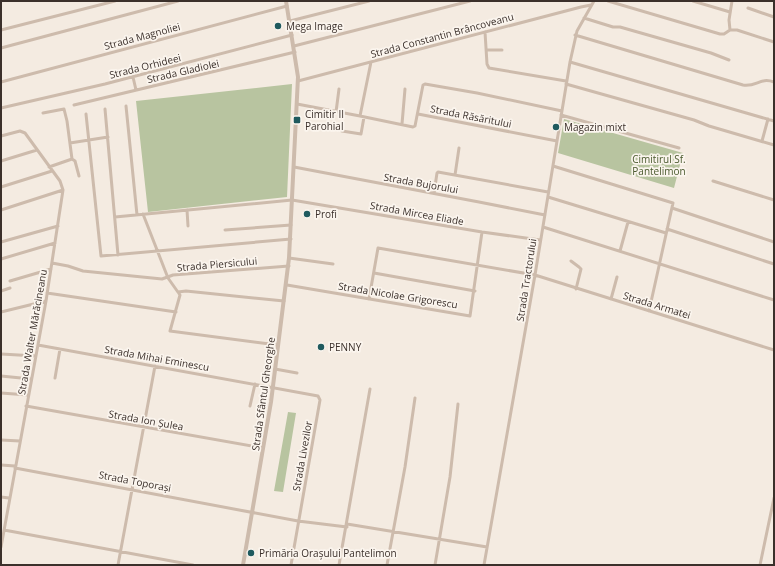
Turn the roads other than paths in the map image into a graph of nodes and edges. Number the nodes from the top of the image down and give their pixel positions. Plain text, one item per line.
1 (115, 1) edge
2 (178, 1) edge
3 (369, 1) edge
4 (470, 1) edge
5 (594, 1) edge
6 (608, 1) edge
7 (693, 1) edge
8 (732, 1) edge
9 (287, 3) edge
10 (591, 5) junction
11 (748, 8) dead end
12 (730, 12) junction
13 (774, 16) edge
14 (584, 18) junction
15 (290, 21) junction
16 (1, 30) edge
17 (730, 30) junction
18 (485, 32) junction
19 (292, 35) junction
20 (575, 36) junction
21 (774, 42) edge
22 (294, 46) junction
23 (1, 48) edge
24 (486, 50) junction
25 (502, 50) dead end
26 (295, 52) junction
27 (728, 60) dead end
28 (371, 62) junction
29 (570, 62) junction
30 (133, 77) junction
31 (1, 82) edge
32 (298, 82) junction
33 (774, 82) edge
34 (566, 83) junction
35 (339, 89) dead end
36 (405, 89) dead end
37 (136, 90) junction
38 (297, 104) junction
39 (74, 105) dead end
40 (126, 106) dead end
41 (1, 108) edge
42 (105, 109) dead end
43 (336, 112) junction
44 (43, 113) dead end
45 (561, 113) junction
46 (86, 114) dead end
47 (418, 114) junction
48 (362, 116) junction
49 (768, 119) junction
50 (774, 121) edge
51 (402, 124) junction
52 (342, 131) dead end
53 (1, 136) edge
54 (108, 137) junction
55 (88, 140) junction
56 (557, 141) junction
57 (762, 141) junction
58 (70, 143) junction
59 (774, 145) edge
60 (459, 148) dead end
61 (679, 148) dead end
62 (37, 150) junction
63 (72, 159) junction
64 (1, 161) edge
65 (553, 166) junction
66 (49, 167) junction
67 (294, 167) junction
68 (52, 170) junction
69 (79, 176) dead end
70 (455, 176) junction
71 (713, 181) dead end
72 (1, 187) edge
73 (63, 190) junction
74 (548, 192) junction
75 (434, 193) junction
76 (548, 197) junction
77 (292, 200) junction
78 (774, 200) edge
79 (672, 208) junction
80 (1, 210) edge
81 (188, 210) junction
82 (143, 214) junction
83 (137, 215) junction
84 (544, 215) junction
85 (115, 217) junction
86 (628, 222) junction
87 (291, 225) junction
88 (58, 226) junction
89 (188, 226) dead end
90 (543, 227) junction
91 (225, 230) dead end
92 (667, 231) junction
93 (482, 232) junction
94 (291, 239) junction
95 (540, 240) junction
96 (1, 242) edge
97 (774, 242) edge
98 (55, 243) junction
99 (158, 251) junction
100 (620, 251) junction
101 (118, 255) junction
102 (289, 258) junction
103 (1, 259) edge
104 (571, 261) dead end
105 (52, 263) junction
106 (334, 264) dead end
107 (660, 264) junction
108 (774, 264) edge
109 (289, 266) junction
110 (478, 266) junction
111 (51, 269) junction
112 (374, 273) junction
113 (535, 276) junction
114 (617, 277) dead end
115 (168, 278) junction
116 (10, 281) dead end
117 (287, 285) junction
118 (10, 288) dead end
119 (576, 289) junction
120 (1, 291) edge
121 (475, 291) junction
122 (178, 292) junction
123 (47, 294) junction
124 (369, 299) junction
125 (611, 299) junction
126 (774, 300) edge
127 (46, 301) junction
128 (284, 301) junction
129 (649, 311) junction
130 (1, 312) edge
131 (176, 312) junction
132 (38, 345) junction
133 (278, 345) junction
134 (60, 349) junction
135 (774, 350) edge
136 (1, 354) edge
137 (36, 356) junction
138 (155, 366) junction
139 (275, 369) junction
140 (297, 373) dead end
141 (1, 376) edge
142 (55, 378) dead end
143 (31, 379) junction
144 (255, 384) junction
145 (273, 387) junction
146 (370, 389) dead end
147 (1, 393) edge
148 (28, 395) junction
149 (414, 398) dead end
150 (458, 404) dead end
151 (26, 406) junction
152 (250, 406) dead end
153 (144, 428) junction
154 (1, 440) edge
155 (20, 441) junction
156 (263, 448) junction
157 (1, 465) edge
158 (15, 467) junction
159 (132, 489) junction
160 (1, 498) edge
161 (9, 498) junction
162 (774, 498) edge
163 (252, 512) junction
164 (298, 521) junction
165 (347, 526) junction
166 (3, 528) edge
167 (394, 531) junction
168 (440, 539) junction
169 (1, 546) edge
170 (487, 547) junction
171 (121, 552) junction
172 (118, 565) edge
173 (192, 565) edge
174 (243, 565) edge
175 (291, 565) edge
176 (339, 565) edge
177 (387, 565) edge
178 (435, 565) edge
179 (484, 565) edge
180 (760, 565) edge

1 - 16 street
2 - 23 street
3 - 15 street
4 - 22 street
5 - 10 street, Strada Tractorului
6 - 17 street
7 - 12 street
8 - 12 street
9 - 15 street, Strada Sfântul Gheorghe
9 - 31 street, Strada Magnoliei
10 - 14 street, Strada Tractorului
10 - 18 street, Strada Constantin Brâncoveanu
11 - 13 street
12 - 17 street
14 - 20 street, Strada Tractorului
14 - 27 street
15 - 19 street, Strada Sfântul Gheorghe
17 - 21 street
18 - 24 street
18 - 28 street, Strada Constantin Brâncoveanu
19 - 22 street, Strada Sfântul Gheorghe
19 - 30 street, Strada Orhideei
20 - 29 street, Strada Tractorului
20 - 33 street
22 - 26 street, Strada Sfântul Gheorghe
24 - 25 street
24 - 34 street
26 - 32 street, Strada Sfântul Gheorghe
26 - 37 street, Strada Gladiolei
28 - 32 street, Strada Constantin Brâncoveanu
28 - 48 street
29 - 34 street, Strada Tractorului
29 - 49 street
30 - 37 street
30 - 41 street, Strada Orhideei
32 - 38 street, Strada Sfântul Gheorghe
34 - 45 street, Strada Tractorului
34 - 57 street
35 - 43 street
36 - 51 street
37 - 39 street, Strada Gladiolei
38 - 43 street, Strada Răsăritului
38 - 67 street, Strada Sfântul Gheorghe
40 - 83 street
42 - 54 street
43 - 48 street, Strada Răsăritului
44 - 58 street
45 - 47 street
45 - 56 street, Strada Tractorului
45 - 61 street
46 - 55 street
47 - 51 street, Strada Răsăritului
47 - 56 street, Strada Răsăritului
48 - 51 street, Strada Răsăritului
48 - 52 street
49 - 50 street
49 - 57 street
53 - 62 street
54 - 55 street
54 - 85 street
55 - 58 street
55 - 101 street
56 - 65 street, Strada Tractorului
57 - 59 street
58 - 63 street
60 - 70 street
62 - 64 street
62 - 66 street
63 - 66 street
63 - 69 street
65 - 74 street, Strada Tractorului
65 - 79 street
66 - 68 street
67 - 75 street, Strada Bujorului
67 - 77 street, Strada Sfântul Gheorghe
68 - 72 street
68 - 73 street
70 - 74 street
70 - 75 street
71 - 78 street
73 - 80 street
73 - 88 street, Strada Walter Mărăcineanu
74 - 76 street, Strada Tractorului
75 - 84 street, Strada Bujorului
76 - 84 street, Strada Tractorului
76 - 86 street
77 - 81 street, Strada Mircea Eliade
77 - 87 street, Strada Sfântul Gheorghe
77 - 93 street, Strada Mircea Eliade
79 - 92 street
79 - 97 street
81 - 82 street, Strada Mircea Eliade
81 - 89 street
82 - 83 street, Strada Mircea Eliade
82 - 99 street
83 - 85 street, Strada Mircea Eliade
84 - 90 street, Strada Tractorului
85 - 101 street
86 - 92 street
86 - 100 street
87 - 91 street
87 - 94 street, Strada Sfântul Gheorghe
88 - 96 street
88 - 98 street, Strada Walter Mărăcineanu
90 - 95 street, Strada Tractorului
90 - 100 street
92 - 107 street
92 - 108 street
93 - 95 street, Strada Mircea Eliade
93 - 110 street, Strada Nicolae Grigorescu
94 - 99 street
94 - 102 street, Strada Sfântul Gheorghe
95 - 113 street, Strada Tractorului
98 - 103 street
98 - 105 street, Strada Walter Mărăcineanu
99 - 101 street
99 - 115 street
100 - 107 street
102 - 106 street
102 - 109 street, Strada Sfântul Gheorghe
104 - 119 street
105 - 111 street, Strada Walter Mărăcineanu
105 - 115 street, Strada Piersicului
107 - 126 street
107 - 129 street
109 - 115 street, Strada Piersicului
109 - 117 street, Strada Sfântul Gheorghe
110 - 112 street, Strada Armatei
110 - 113 street, Strada Armatei
110 - 121 street, Strada Nicolae Grigorescu
111 - 116 street
111 - 123 street, Strada Walter Mărăcineanu
112 - 121 street
112 - 124 street
113 - 119 street, Strada Armatei
113 - 170 street, Strada Tractorului
114 - 125 street
115 - 122 street
117 - 124 street, Strada Nicolae Grigorescu
117 - 128 street, Strada Sfântul Gheorghe
118 - 120 street
119 - 125 street, Strada Armatei
121 - 124 street, Strada Nicolae Grigorescu
122 - 128 street
122 - 131 street
123 - 127 street, Strada Walter Mărăcineanu
123 - 131 street
125 - 129 street, Strada Armatei
127 - 130 street
127 - 132 street, Strada Walter Mărăcineanu
128 - 133 street, Strada Sfântul Gheorghe
129 - 135 street, Strada Armatei
131 - 133 street
132 - 134 street, Strada Mihai Eminescu
132 - 137 street, Strada Walter Mărăcineanu
133 - 139 street, Strada Sfântul Gheorghe
134 - 138 street, Strada Mihai Eminescu
134 - 142 street
136 - 137 street
137 - 143 street, Strada Walter Mărăcineanu
138 - 144 street, Strada Mihai Eminescu
138 - 153 street
139 - 140 street
139 - 145 street, Strada Sfântul Gheorghe
141 - 143 street
143 - 148 street, Strada Walter Mărăcineanu
144 - 145 street, Strada Mihai Eminescu
144 - 152 street
145 - 156 street, Strada Sfântul Gheorghe
145 - 164 street, Strada Livezilor
146 - 165 street
147 - 148 street
148 - 151 street, Strada Walter Mărăcineanu
149 - 167 street
150 - 168 street
151 - 153 street, Strada Ion Șulea
151 - 155 street, Strada Walter Mărăcineanu
153 - 156 street, Strada Ion Șulea
153 - 159 street
154 - 155 street
155 - 158 street, Strada Walter Mărăcineanu
156 - 163 street, Strada Sfântul Gheorghe
157 - 158 street, Strada Toporași
158 - 159 street, Strada Toporași
158 - 161 street, Strada Walter Mărăcineanu
159 - 163 street, Strada Toporași
159 - 171 street
160 - 161 street
161 - 166 street, Strada Walter Mărăcineanu
162 - 180 street
163 - 164 street, Strada Toporași
163 - 174 street, Strada Sfântul Gheorghe
164 - 165 street, Strada Toporași
164 - 175 street, Strada Livezilor
165 - 167 street, Strada Toporași
165 - 176 street
166 - 169 street, Strada Walter Mărăcineanu
166 - 171 street
167 - 168 street, Strada Toporași
167 - 177 street
168 - 170 street, Strada Toporași
168 - 178 street
170 - 179 street, Strada Tractorului
171 - 172 street
171 - 173 street

